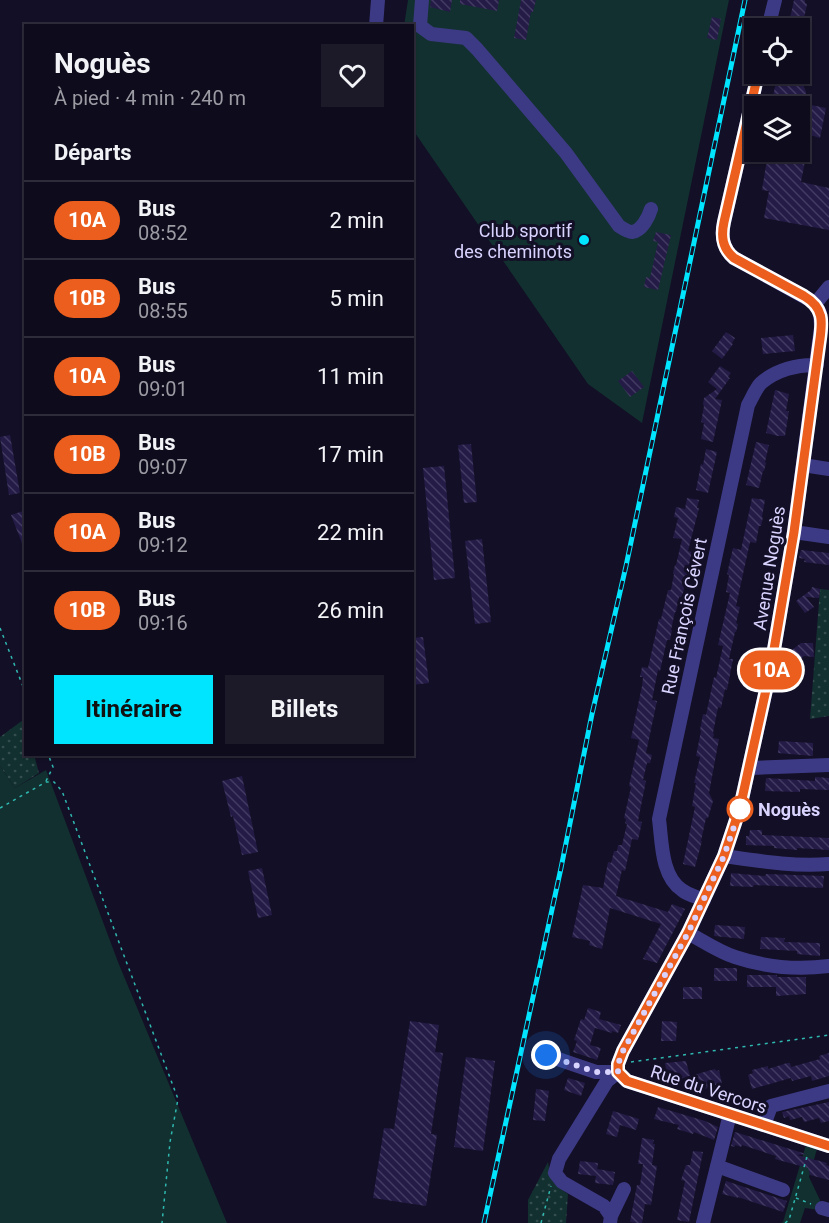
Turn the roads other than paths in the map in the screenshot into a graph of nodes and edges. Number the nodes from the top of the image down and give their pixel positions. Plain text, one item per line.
1 (378, 0) edge
2 (422, 0) edge
3 (775, 0) edge
4 (770, 18) edge
5 (376, 24) edge
6 (756, 84) edge
7 (651, 209) dead end
8 (829, 287) edge
9 (815, 304) junction
10 (817, 365) junction
11 (822, 381) edge
12 (803, 465) junction
13 (829, 469) edge
14 (794, 532) junction
15 (829, 537) edge
16 (829, 765) edge
17 (750, 768) junction
18 (724, 856) junction
19 (829, 864) edge
20 (704, 900) junction
21 (688, 933) junction
22 (829, 966) edge
23 (546, 1055) dead end
24 (618, 1068) junction
25 (829, 1091) edge
26 (730, 1114) junction
27 (764, 1125) junction
28 (829, 1146) edge
29 (717, 1166) junction
30 (624, 1189) dead end
31 (783, 1190) road end
32 (610, 1219) edge
33 (702, 1223) edge

1 - 5 street
2 - 7 street
3 - 4 street
6 - 9 street
8 - 9 street
9 - 10 street, Avenue Noguès
10 - 11 street, Avenue Noguès
10 - 20 street, Rue François Cévert
11 - 12 street, Avenue Noguès
12 - 13 street
12 - 14 street, Avenue Noguès
14 - 15 street
14 - 17 street, Avenue Noguès
16 - 17 street
17 - 18 street, Avenue Noguès
18 - 19 street
18 - 20 street, Avenue Noguès
20 - 21 street, Avenue Noguès
21 - 22 street
21 - 24 street, Avenue Noguès
23 - 24 street, Rue du Vercors
24 - 26 street, Rue du Vercors
24 - 32 street, Avenue Noguès
25 - 27 street
26 - 27 street, Rue du Vercors
26 - 29 street
27 - 28 street, Rue du Vercors
29 - 31 street
29 - 33 street
30 - 32 street

